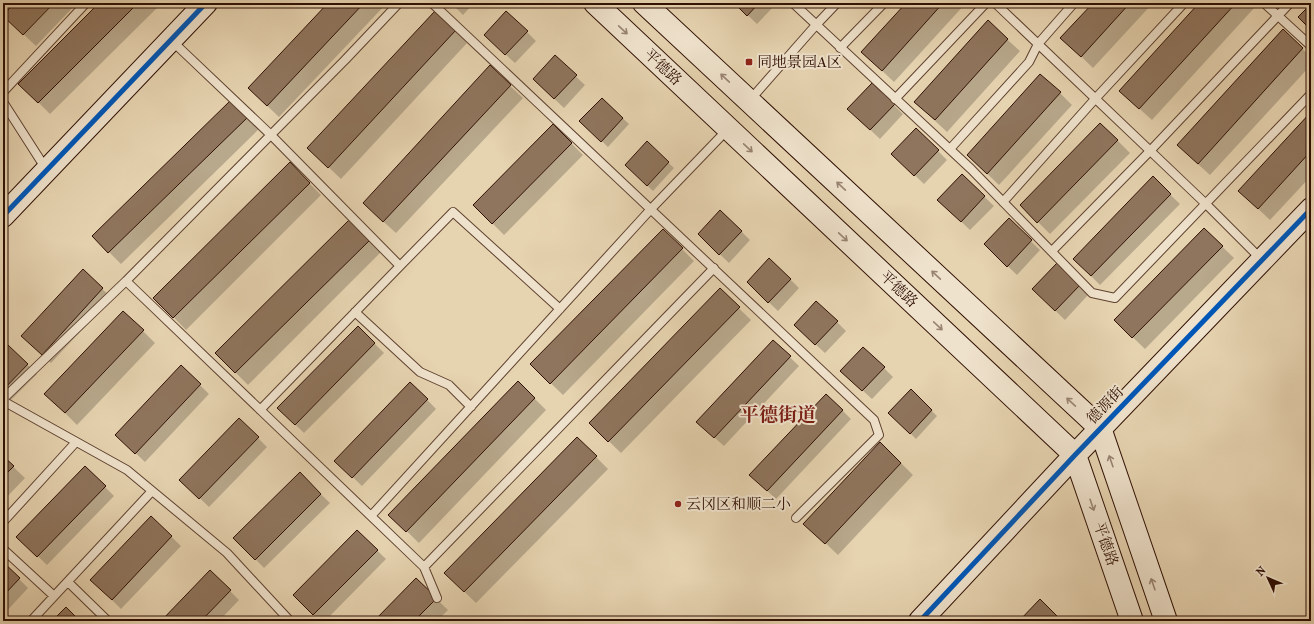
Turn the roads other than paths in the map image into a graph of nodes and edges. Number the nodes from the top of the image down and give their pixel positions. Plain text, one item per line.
1 (86, 3) edge
2 (206, 3) edge
3 (399, 3) edge
4 (432, 3) edge
5 (595, 3) edge
6 (644, 3) edge
7 (793, 3) edge
8 (837, 3) edge
9 (884, 3) edge
10 (986, 3) edge
11 (995, 3) edge
12 (1074, 3) edge
13 (1184, 3) edge
14 (1264, 3) edge
15 (1290, 3) edge
16 (1278, 16) junction
17 (816, 25) junction
18 (171, 40) junction
19 (1038, 44) junction
20 (1311, 46) edge
21 (840, 48) junction
22 (3, 92) edge
23 (1311, 94) edge
24 (895, 99) junction
25 (1095, 99) junction
26 (749, 100) junction
27 (3, 102) edge
28 (728, 129) junction
29 (271, 135) junction
30 (950, 150) junction
31 (1150, 151) junction
32 (47, 170) junction
33 (1003, 202) junction
34 (1206, 204) junction
35 (1311, 208) edge
36 (651, 209) junction
37 (3, 216) edge
38 (1052, 251) junction
39 (1261, 260) junction
40 (400, 266) junction
41 (714, 268) junction
42 (126, 281) junction
43 (560, 309) junction
44 (355, 312) junction
45 (3, 400) edge
46 (471, 407) junction
47 (260, 410) junction
48 (1100, 428) junction
49 (76, 442) junction
50 (1075, 455) junction
51 (152, 491) junction
52 (371, 516) junction
53 (796, 518) dead end
54 (3, 522) edge
55 (3, 549) edge
56 (424, 567) junction
57 (68, 582) junction
58 (54, 596) junction
59 (437, 598) dead end
60 (31, 621) edge
61 (108, 621) edge
62 (290, 621) edge
63 (920, 621) edge
64 (1132, 621) edge
65 (1166, 621) edge

1 - 22 lane
2 - 18 main road
3 - 29 lane
4 - 36 lane
5 -> 28 main road, 平德路
26 -> 6 main road
7 - 17 lane
8 - 17 lane
9 - 21 lane
10 - 24 lane
11 - 19 lane
12 - 19 lane
13 - 25 lane
14 - 16 lane
15 - 16 lane
16 - 20 lane
16 - 31 lane
17 - 21 lane
17 - 26 lane
18 - 29 lane
18 - 32 main road
19 - 25 lane
19 - 30 lane
21 - 24 lane
23 - 34 lane
24 - 30 lane
25 - 31 lane
25 - 33 lane
48 -> 26 main road
27 - 32 lane
28 - 36 lane
28 -> 50 main road, 平德路
29 - 40 lane
29 - 42 lane
30 - 33 lane
31 - 34 lane
31 - 38 lane
32 - 37 main road
33 - 38 lane
34 - 38 lane
34 - 39 lane
35 - 39 main road, 德源街
36 - 41 lane
36 - 43 lane
39 - 48 main road, 德源街
40 - 43 lane
40 - 44 lane
41 - 53 lane
41 - 56 lane
42 - 45 lane
42 - 47 lane
43 - 46 lane
44 - 46 lane
44 - 47 lane
45 - 49 lane
46 - 52 lane
47 - 52 lane
48 - 50 main road, 德源街
65 -> 48 main road
49 - 51 lane
49 - 54 lane
50 - 63 main road, 德源街
50 -> 64 main road, 平德路
51 - 57 lane
51 - 62 lane
52 - 56 lane
55 - 58 lane
56 - 59 lane
57 - 58 lane
57 - 61 lane
58 - 60 lane

